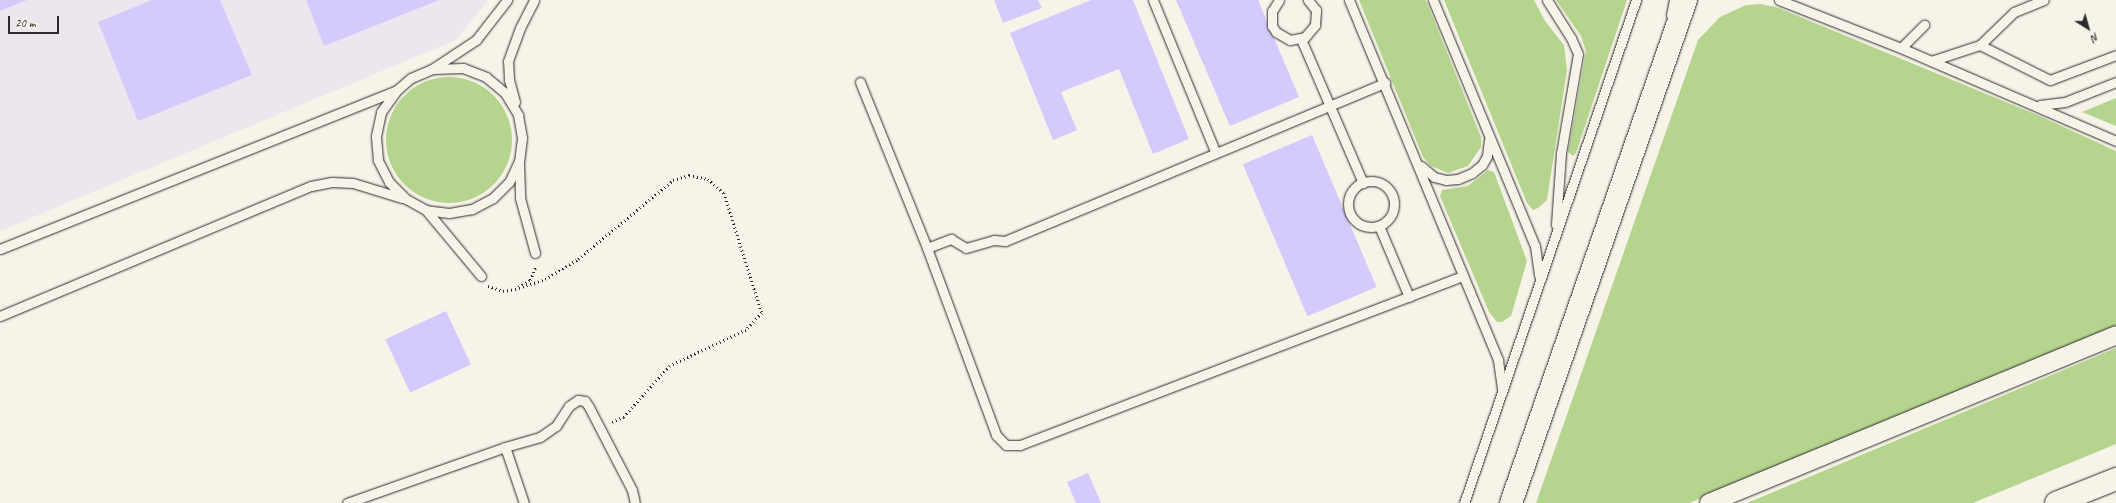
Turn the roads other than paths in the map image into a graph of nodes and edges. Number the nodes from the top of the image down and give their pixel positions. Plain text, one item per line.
1 (507, 0) edge
2 (534, 0) edge
3 (1153, 0) edge
4 (1279, 0) edge
5 (1308, 0) edge
6 (1350, 0) edge
7 (1433, 0) edge
8 (1547, 0) edge
9 (1636, 0) edge
10 (1674, 0) edge
11 (1686, 0) edge
12 (1779, 0) edge
13 (2044, 0) edge
14 (1924, 25) dead end
15 (1301, 38) junction
16 (1980, 45) junction
17 (1901, 48) junction
18 (1666, 52) junction
19 (2116, 55) edge
20 (1931, 61) junction
21 (432, 69) junction
22 (860, 82) dead end
23 (2116, 82) edge
24 (1385, 83) junction
25 (397, 90) junction
26 (1329, 104) junction
27 (2036, 105) junction
28 (518, 115) junction
29 (1488, 134) junction
30 (2116, 141) edge
31 (1215, 151) junction
32 (519, 161) junction
33 (1416, 161) junction
34 (1363, 183) junction
35 (406, 199) junction
36 (426, 210) junction
37 (1378, 226) junction
38 (1556, 238) junction
39 (927, 248) junction
40 (0, 249) edge
41 (535, 252) road end
42 (481, 276) road end
43 (1463, 276) junction
44 (1538, 286) junction
45 (1409, 297) junction
46 (0, 316) edge
47 (2116, 334) edge
48 (1501, 397) junction
49 (505, 447) junction
50 (2116, 479) edge
51 (347, 503) edge
52 (524, 503) edge
53 (635, 503) edge
54 (1464, 503) edge
55 (1511, 503) edge
56 (1709, 503) edge
57 (2056, 503) edge

1 - 21 lane
2 - 28 lane
3 - 31 lane
4 - 15 lane
5 - 15 lane
6 - 24 lane
7 - 29 lane
8 - 38 lane
9 - 38 lane
10 - 18 lane
11 - 18 main road
12 - 17 lane
13 - 16 lane
14 - 17 lane
15 - 26 lane
16 - 19 lane
16 - 20 lane
17 - 20 lane
18 - 55 main road
20 - 27 lane
21 - 25 lane
21 - 28 lane
22 - 39 lane
23 - 27 lane
24 - 26 lane
24 - 33 lane
25 - 35 lane
25 - 40 lane
26 - 31 lane
26 - 34 lane
27 - 30 lane
28 - 32 lane
29 - 33 lane
29 - 44 lane
31 - 39 lane
32 - 36 lane
32 - 41 lane
33 - 43 lane
34 - 37 lane
34 - 37 lane
35 - 36 lane
35 - 46 lane
36 - 42 lane
37 - 45 lane
38 - 44 lane
39 - 45 lane
43 - 45 lane
43 - 48 lane
44 - 48 lane
47 - 56 street
48 - 54 lane
49 - 51 lane
49 - 52 lane
49 - 53 lane
50 - 57 main road

